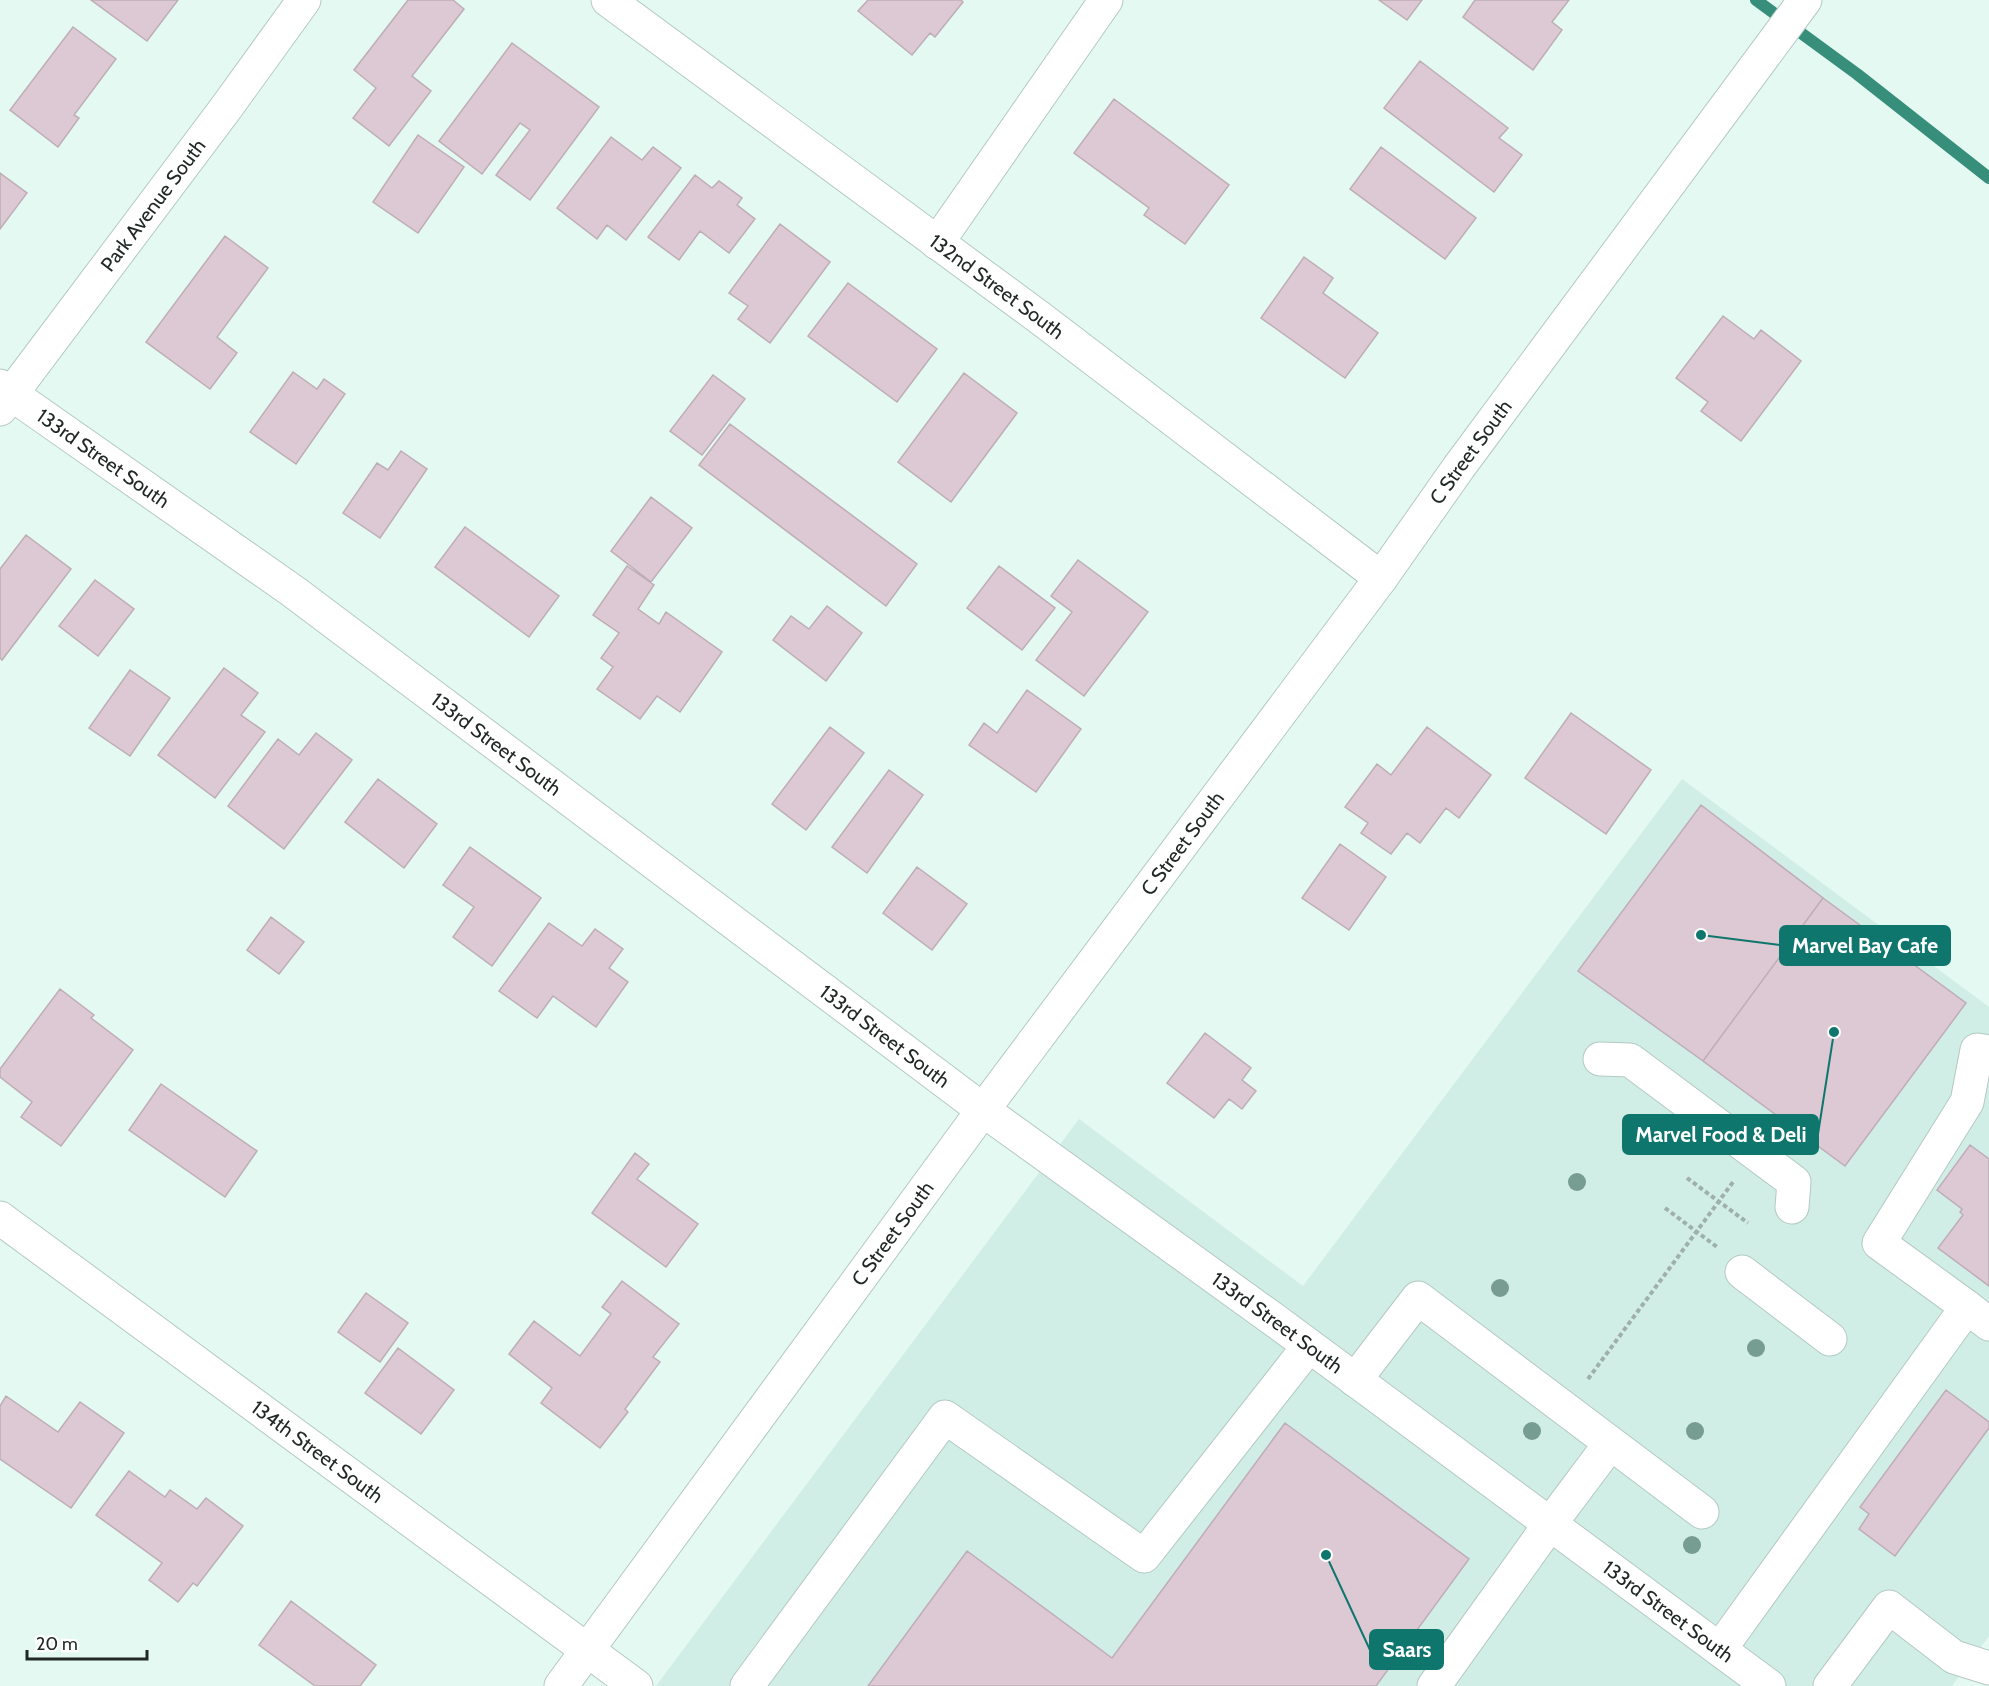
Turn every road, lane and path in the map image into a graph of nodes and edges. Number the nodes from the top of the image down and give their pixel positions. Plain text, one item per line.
1 (304, 0) edge
2 (608, 0) edge
3 (1106, 0) edge
4 (1805, 0) edge
5 (937, 243) junction
6 (4, 396) edge
7 (1381, 578) junction
8 (1989, 1052) edge
9 (1600, 1059) dead end
10 (983, 1110) junction
11 (1687, 1178) dead end
12 (1792, 1207) dead end
13 (1665, 1208) dead end
14 (0, 1218) edge
15 (1748, 1223) dead end
16 (1693, 1237) dead end
17 (1734, 1263) joint
18 (1978, 1315) edge
19 (1830, 1339) dead end
20 (1309, 1346) junction
21 (1355, 1380) junction
22 (1584, 1384) dead end
23 (1610, 1444) junction
24 (1702, 1512) dead end
25 (1550, 1524) junction
26 (588, 1649) junction
27 (1720, 1649) junction
28 (1989, 1668) edge
29 (561, 1686) edge
30 (636, 1686) edge
31 (747, 1686) edge
32 (1434, 1686) edge
33 (1769, 1686) edge
34 (1830, 1686) edge

1 - 6 street, Park Avenue South
2 - 5 street, 132nd Street South
3 - 5 street
4 - 7 street, C Street South
5 - 7 street, 132nd Street South
6 - 10 street, 133rd Street South
7 - 10 street, C Street South
8 - 18 street
9 - 12 street
10 - 20 street, 133rd Street South
10 - 26 street, C Street South
11 - 15 path
13 - 17 path
14 - 26 street, 134th Street South
16 - 22 path
17 - 19 street
18 - 27 street
20 - 21 street, 133rd Street South
20 - 31 street
21 - 23 street
21 - 25 street, 133rd Street South
23 - 24 street
23 - 25 street
25 - 27 street, 133rd Street South
25 - 32 street
26 - 29 street, C Street South
26 - 30 street, 134th Street South
27 - 33 street, 133rd Street South
28 - 34 street

